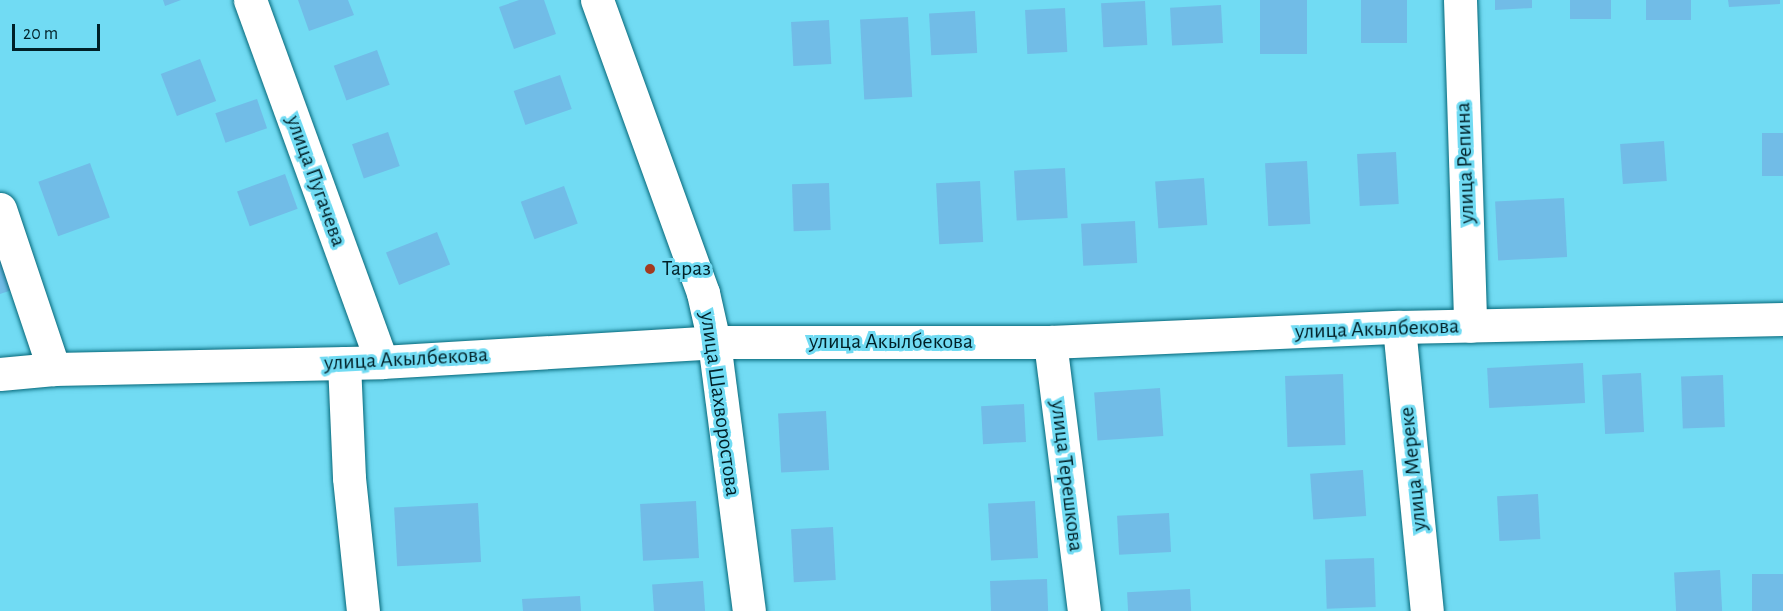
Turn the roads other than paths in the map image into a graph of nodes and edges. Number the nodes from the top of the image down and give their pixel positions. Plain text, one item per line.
1 (250, 0) edge
2 (1460, 0) edge
3 (606, 2) edge
4 (0, 209) edge
5 (1783, 319) edge
6 (1470, 326) junction
7 (1399, 327) junction
8 (714, 342) junction
9 (1050, 342) junction
10 (382, 362) junction
11 (344, 363) junction
12 (54, 369) junction
13 (0, 374) edge
14 (363, 611) edge
15 (749, 611) edge
16 (1084, 611) edge
17 (1427, 611) edge

1 - 10 street, улица Пугачева
2 - 6 street, улица Репина
3 - 8 street, улица Шахворостова
4 - 12 street
5 - 6 street, улица Акылбекова
6 - 7 street, улица Акылбекова
7 - 9 street, улица Акылбекова
7 - 17 street, улица Мереке
8 - 9 street, улица Акылбекова
8 - 10 street, улица Акылбекова
8 - 15 street, улица Шахворостова
9 - 16 street, улица Терешкова
10 - 11 street, улица Акылбекова
11 - 12 street, улица Акылбекова
11 - 14 street
12 - 13 street, улица Акылбекова

